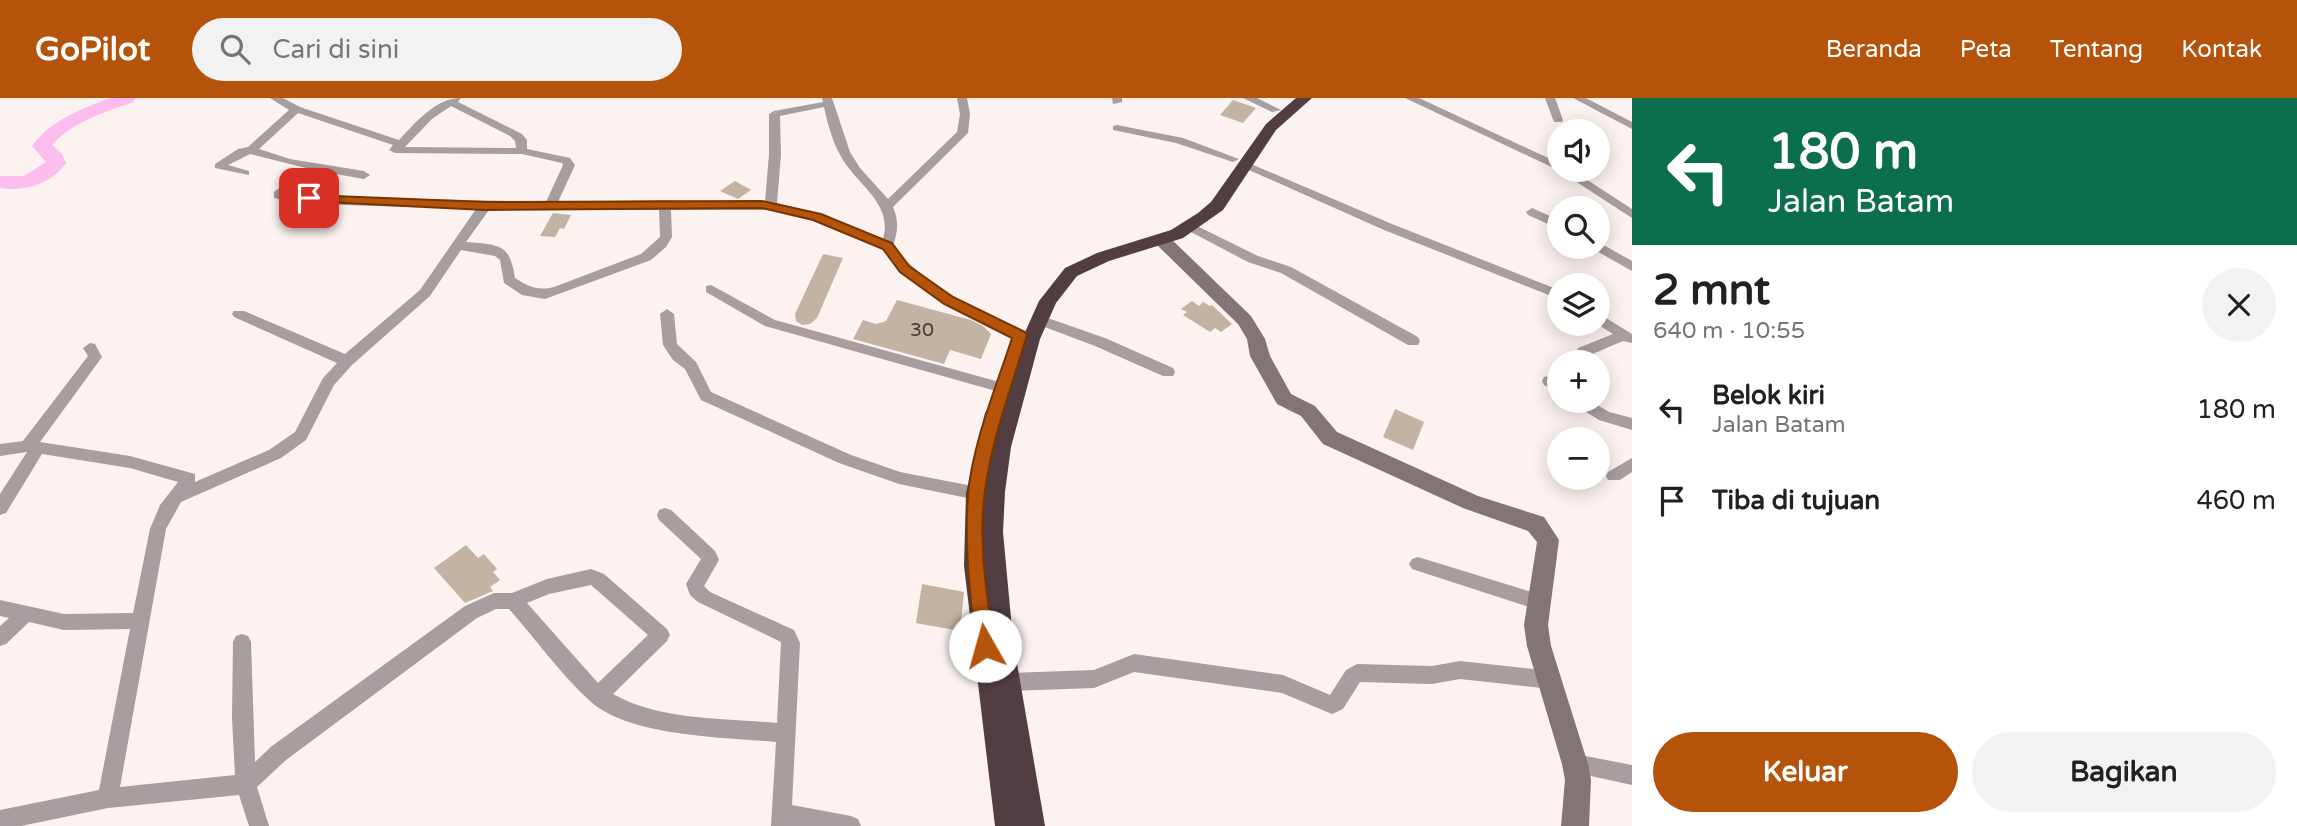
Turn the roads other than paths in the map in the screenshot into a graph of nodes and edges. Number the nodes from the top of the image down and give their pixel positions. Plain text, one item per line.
1 (275, 98) edge
2 (804, 98) edge
3 (962, 98) edge
4 (1248, 98) edge
5 (1306, 98) edge
6 (1410, 98) edge
7 (1550, 98) edge
8 (1578, 98) edge
9 (453, 100) edge
10 (826, 104) edge
11 (1283, 104) edge
12 (296, 109) junction
13 (1557, 119) edge
14 (1632, 125) edge
15 (1116, 128) dead end
16 (401, 145) junction
17 (251, 150) junction
18 (522, 151) junction
19 (1239, 161) junction
20 (1547, 162) edge
21 (315, 167) junction
22 (245, 173) dead end
23 (364, 175) dead end
24 (1582, 182) edge
25 (665, 204) junction
26 (551, 205) junction
27 (888, 205) junction
28 (485, 206) junction
29 (771, 206) junction
30 (1532, 212) dead end
31 (1632, 215) edge
32 (1547, 219) edge
33 (1191, 227) junction
34 (1162, 240) junction
35 (460, 246) junction
36 (887, 246) junction
37 (1610, 253) edge
38 (1632, 267) edge
39 (711, 289) dead end
40 (1547, 290) edge
41 (239, 314) dead end
42 (667, 314) dead end
43 (1039, 320) junction
44 (1610, 326) edge
45 (1020, 335) junction
46 (1628, 338) edge
47 (1413, 341) dead end
48 (90, 348) dead end
49 (1589, 350) edge
50 (347, 361) junction
51 (1168, 372) dead end
52 (1003, 388) junction
53 (1599, 413) edge
54 (1631, 422) edge
55 (33, 447) junction
56 (0, 450) edge
57 (1632, 464) edge
58 (1614, 476) dead end
59 (977, 492) junction
60 (177, 497) junction
61 (0, 508) edge
62 (665, 515) dead end
63 (983, 518) junction
64 (1418, 564) dead end
65 (513, 601) junction
66 (1538, 602) junction
67 (0, 608) edge
68 (24, 614) junction
69 (142, 621) junction
70 (0, 638) edge
71 (242, 642) dead end
72 (1549, 680) junction
73 (1007, 682) junction
74 (598, 696) junction
75 (785, 733) junction
76 (1575, 764) junction
77 (1632, 775) edge
78 (246, 784) junction
79 (107, 798) junction
80 (0, 820) edge
81 (781, 820) edge
82 (259, 826) edge
83 (851, 826) edge
84 (1009, 826) edge
85 (1031, 826) edge
86 (1575, 826) edge

1 - 12 street
2 - 10 street
3 - 27 street
4 - 11 street
5 - 19 highway
6 - 20 street
7 - 13 street
8 - 14 street
9 - 16 street
9 - 18 street
10 - 27 street
10 - 29 street
11 - 19 highway
12 - 16 street
12 - 17 street
15 - 19 street
16 - 18 street
17 - 21 street
17 - 22 street
18 - 26 street
19 - 33 highway
19 - 40 street
19 - 45 highway
21 - 23 street
21 - 28 street
24 - 31 street
25 - 26 street
25 - 29 street
25 - 35 street
26 - 28 street
27 - 36 street
28 - 35 street
29 - 36 street
30 - 32 street
33 - 34 highway
33 - 47 street
34 - 43 highway
34 - 66 street
35 - 50 street
36 - 45 street
37 - 38 street
39 - 52 street
41 - 50 street
42 - 59 street
43 - 51 street
43 - 63 highway
44 - 46 street
45 - 52 highway
46 - 49 street
48 - 55 street
50 - 60 street
52 - 59 highway
53 - 54 street
55 - 56 street
55 - 60 street
55 - 61 street
57 - 58 street
59 - 63 highway
60 - 69 street
62 - 75 street
63 - 73 highway
63 - 84 highway
64 - 66 street
65 - 74 street
65 - 74 street
65 - 78 street
66 - 72 street
67 - 68 street
68 - 69 street
68 - 70 street
69 - 79 street
71 - 78 street
72 - 73 street
72 - 76 street
73 - 85 highway
74 - 75 street
75 - 81 street
76 - 77 street
76 - 86 street
78 - 79 street
78 - 82 street
79 - 80 street
81 - 83 street

